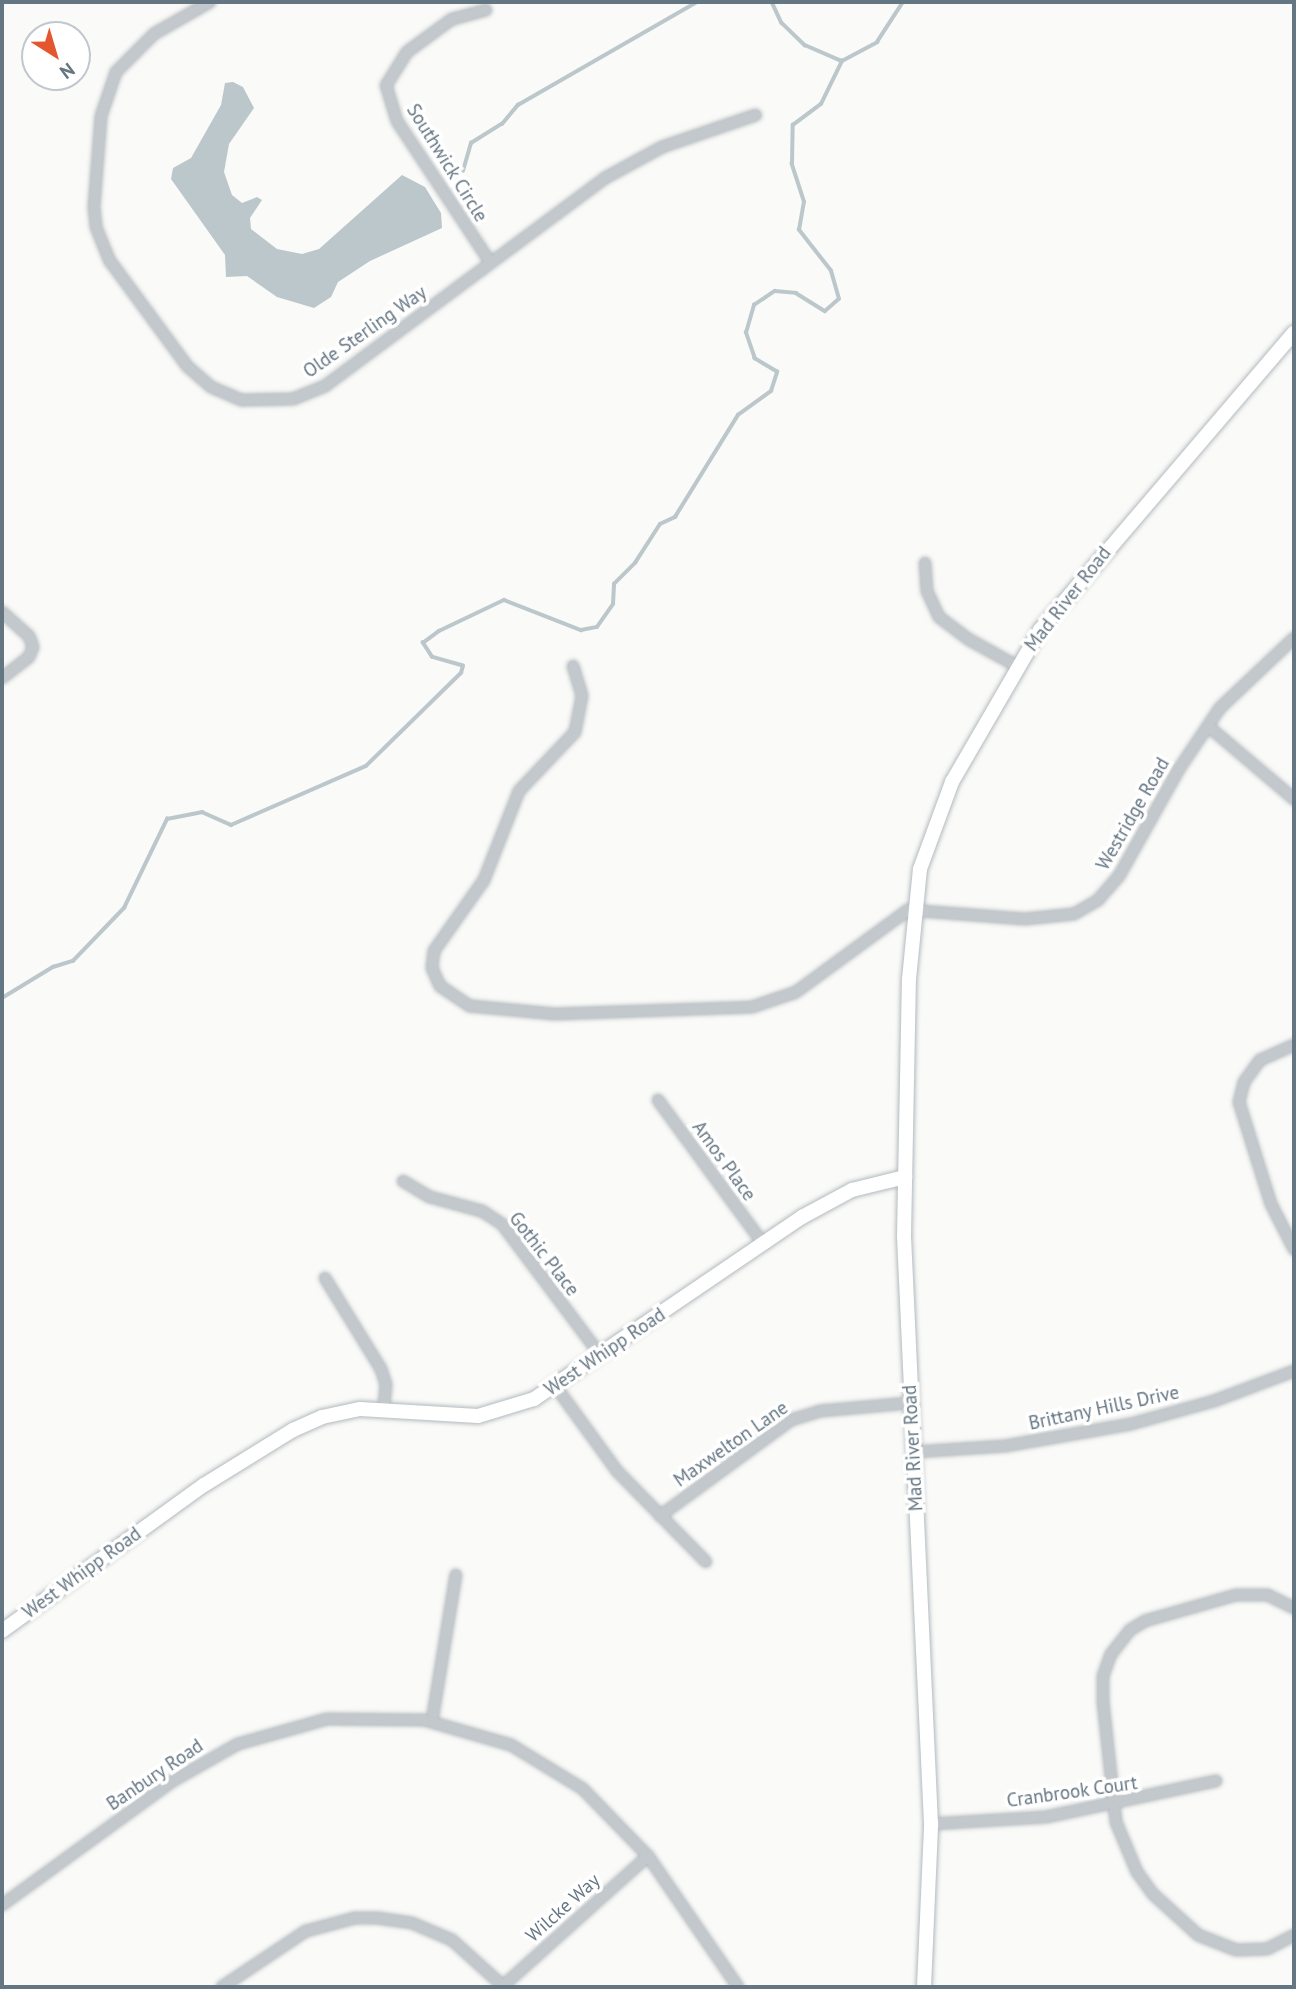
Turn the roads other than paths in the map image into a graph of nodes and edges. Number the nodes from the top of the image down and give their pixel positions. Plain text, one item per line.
1 (210, 2) edge
2 (486, 10) dead end
3 (756, 115) dead end
4 (490, 262) junction
5 (1294, 333) edge
6 (925, 563) dead end
7 (2, 612) edge
8 (1294, 638) edge
9 (573, 666) dead end
10 (1017, 666) junction
11 (2, 678) edge
12 (1208, 726) junction
13 (1294, 799) edge
14 (914, 909) junction
15 (1294, 1045) edge
16 (658, 1100) dead end
17 (905, 1177) junction
18 (403, 1181) dead end
19 (762, 1242) junction
20 (1294, 1249) edge
21 (325, 1278) dead end
22 (601, 1356) junction
23 (1294, 1371) edge
24 (556, 1387) junction
25 (910, 1403) junction
26 (384, 1409) junction
27 (914, 1452) junction
28 (660, 1516) junction
29 (706, 1562) dead end
30 (456, 1575) dead end
31 (1294, 1608) edge
32 (2, 1631) edge
33 (432, 1721) junction
34 (1216, 1781) dead end
35 (1113, 1805) junction
36 (932, 1824) junction
37 (648, 1856) junction
38 (2, 1905) edge
39 (1294, 1935) edge
40 (503, 1986) edge
41 (222, 1987) edge
42 (738, 1987) edge
43 (924, 1987) edge

1 - 4 street, Olde Sterling Way
2 - 4 street, Southwick Circle
3 - 4 street, Olde Sterling Way
5 - 10 street, Mad River Road
6 - 10 street
7 - 11 street
8 - 12 street, Westridge Road
9 - 14 street
10 - 14 street, Mad River Road
12 - 13 street
12 - 14 street, Westridge Road
14 - 17 street, Mad River Road
15 - 20 street
16 - 19 street, Amos Place
17 - 19 street, West Whipp Road
17 - 25 street, Mad River Road
18 - 22 street, Gothic Place
19 - 22 street, West Whipp Road
21 - 26 street
22 - 24 street, West Whipp Road
23 - 27 street, Brittany Hills Drive
24 - 26 street, West Whipp Road
24 - 28 street
25 - 27 street, Mad River Road
25 - 28 street, Maxwelton Lane
26 - 32 street, West Whipp Road
27 - 36 street, Mad River Road
28 - 29 street
30 - 33 street
31 - 35 street
33 - 37 street, Banbury Road
33 - 38 street, Banbury Road
34 - 35 street, Cranbrook Court
35 - 36 street, Cranbrook Court
35 - 39 street
36 - 43 street, Mad River Road
37 - 40 street, Wilcke Way
37 - 42 street, Banbury Road
40 - 41 street

